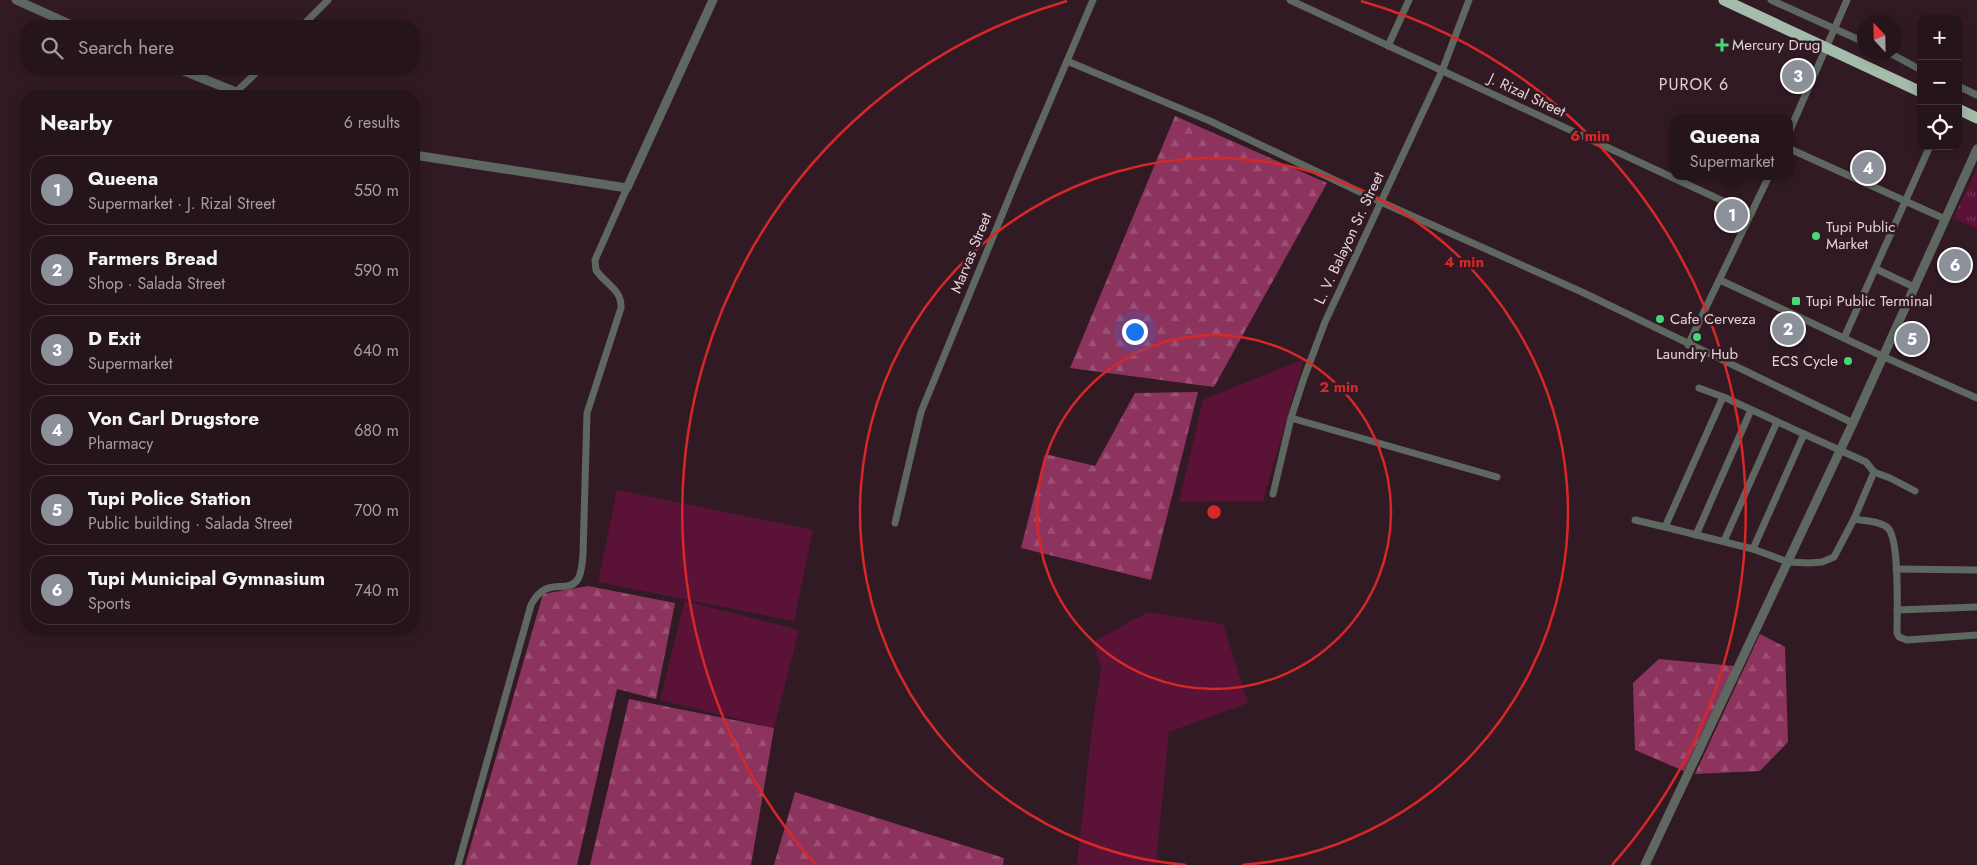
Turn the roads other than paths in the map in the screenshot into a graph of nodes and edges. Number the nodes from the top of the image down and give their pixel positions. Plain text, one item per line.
1 (16, 0) edge
2 (328, 0) edge
3 (713, 0) edge
4 (1093, 0) edge
5 (1290, 0) edge
6 (1409, 0) edge
7 (1469, 0) edge
8 (1724, 0) edge
9 (1771, 0) edge
10 (1847, 0) edge
11 (61, 20) edge
12 (308, 20) edge
13 (1835, 28) junction
14 (1857, 39) edge
15 (1388, 46) junction
16 (1825, 48) junction
17 (1902, 60) edge
18 (1067, 61) junction
19 (1917, 68) edge
20 (1442, 71) junction
21 (192, 75) edge
22 (254, 75) edge
23 (1962, 88) edge
24 (226, 90) edge
25 (239, 90) edge
26 (1917, 90) edge
27 (1977, 96) edge
28 (1962, 111) edge
29 (1977, 118) edge
30 (1793, 123) edge
31 (1977, 149) edge
32 (1793, 150) edge
33 (1928, 150) edge
34 (420, 156) edge
35 (1671, 177) edge
36 (1678, 180) edge
37 (1767, 180) edge
38 (627, 188) junction
39 (1907, 201) junction
40 (1381, 202) junction
41 (1751, 214) junction
42 (1945, 219) junction
43 (1876, 268) junction
44 (1720, 280) junction
45 (1914, 287) junction
46 (1844, 338) junction
47 (1688, 345) junction
48 (1882, 356) junction
49 (1699, 388) dead end
50 (1723, 397) junction
51 (1977, 398) edge
52 (1751, 410) junction
53 (1291, 418) junction
54 (1777, 422) junction
55 (1853, 423) junction
56 (1804, 434) junction
57 (1840, 450) junction
58 (1874, 472) junction
59 (1497, 477) dead end
60 (1915, 491) dead end
61 (1273, 494) dead end
62 (1854, 519) junction
63 (1634, 520) dead end
64 (895, 523) dead end
65 (1665, 528) junction
66 (1696, 535) junction
67 (1724, 541) junction
68 (1753, 549) junction
69 (1788, 562) junction
70 (1896, 569) junction
71 (1977, 570) edge
72 (1977, 607) edge
73 (1897, 610) junction
74 (1977, 636) edge
75 (458, 865) edge
76 (1645, 865) edge

1 - 11 street
2 - 12 street
3 - 38 street
4 - 18 street, Marvas Street
5 - 15 street, J. Rizal Street
6 - 15 street
7 - 20 street, L. V. Balayon Sr. Street
8 - 16 highway
9 - 13 street
10 - 13 street
13 - 14 street
13 - 16 street
15 - 20 street, J. Rizal Street
16 - 26 highway
16 - 30 street
17 - 19 street
18 - 40 street
18 - 64 street, Marvas Street
20 - 35 street, J. Rizal Street
20 - 40 street, L. V. Balayon Sr. Street
21 - 24 street
22 - 25 street
23 - 27 street
28 - 29 highway
31 - 42 street
32 - 39 street
33 - 39 street
34 - 38 street
36 - 41 street, J. Rizal Street
37 - 41 street
38 - 75 street
39 - 42 street
39 - 43 street
40 - 47 street
40 - 53 street, L. V. Balayon Sr. Street
41 - 44 street
42 - 45 street
43 - 45 street
43 - 46 street
44 - 46 street
44 - 47 street
45 - 48 street
46 - 48 street
47 - 55 street
48 - 51 street
48 - 55 street
49 - 50 street
50 - 52 street
50 - 65 street
52 - 54 street
52 - 66 street
53 - 59 street
53 - 61 street, L. V. Balayon Sr. Street
54 - 56 street
54 - 67 street
55 - 57 street
56 - 57 street
56 - 68 street
57 - 58 street
57 - 69 street
58 - 60 street
58 - 62 street
62 - 69 street
62 - 70 street
63 - 65 street
65 - 66 street
66 - 67 street
67 - 68 street
68 - 69 street
69 - 76 street
70 - 71 street
70 - 73 street
72 - 73 street
73 - 74 street

